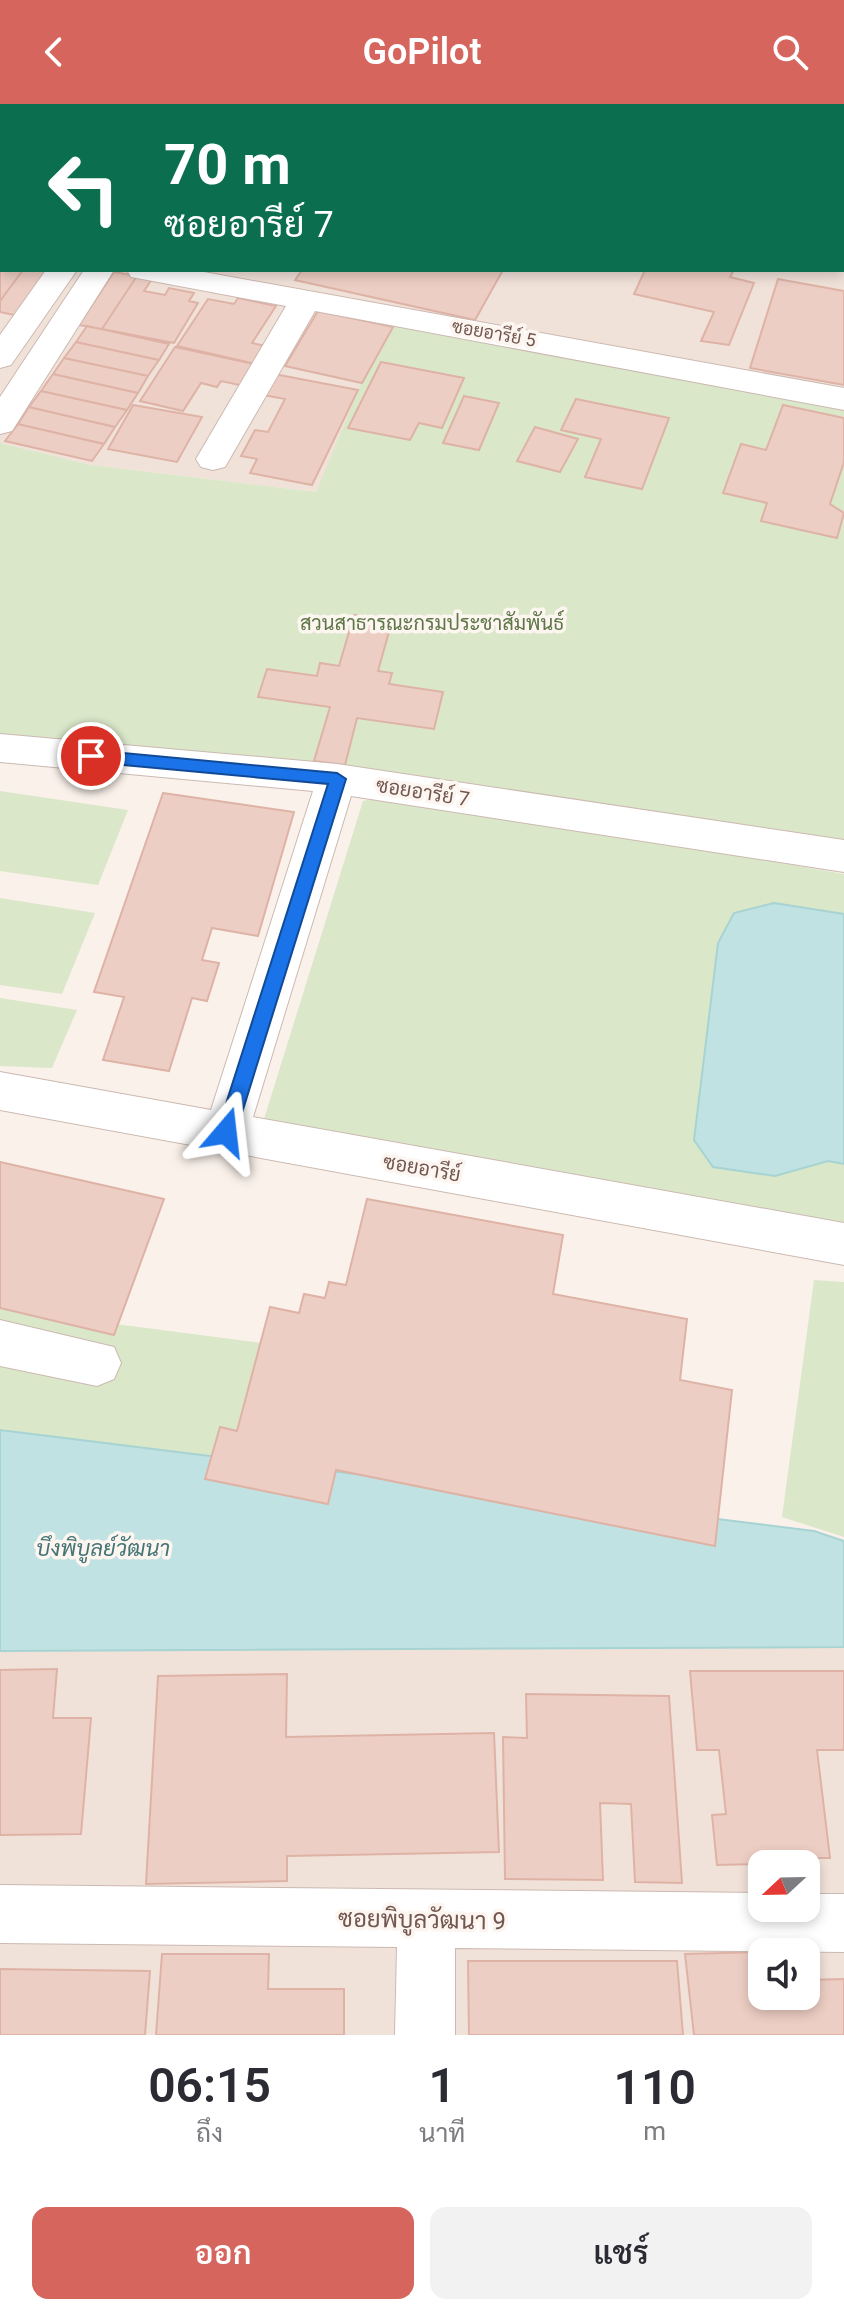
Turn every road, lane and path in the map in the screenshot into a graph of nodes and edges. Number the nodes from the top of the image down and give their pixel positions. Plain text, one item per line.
1 (61, 272) edge
2 (98, 272) edge
3 (153, 272) edge
4 (306, 299) junction
5 (0, 358) edge
6 (844, 399) edge
7 (0, 423) edge
8 (213, 459) dead end
9 (0, 748) edge
10 (337, 779) junction
11 (844, 856) edge
12 (0, 1091) edge
13 (226, 1132) junction
14 (844, 1244) edge
15 (0, 1343) edge
16 (97, 1363) dead end
17 (0, 1914) edge
18 (426, 1920) junction
19 (844, 1923) edge
20 (425, 2035) edge

1 - 5 street
2 - 7 street
3 - 4 street, ซอยอารีย์ 5
4 - 6 street, ซอยอารีย์ 5
4 - 8 street
9 - 10 street, ซอยอารีย์ 7
10 - 11 street, ซอยอารีย์ 7
10 - 13 street
12 - 13 street, ซอยอารีย์
13 - 14 street, ซอยอารีย์
15 - 16 street
17 - 18 street, ซอยพิบูลวัฒนา 9
18 - 19 street, ซอยพิบูลวัฒนา 9
18 - 20 street

